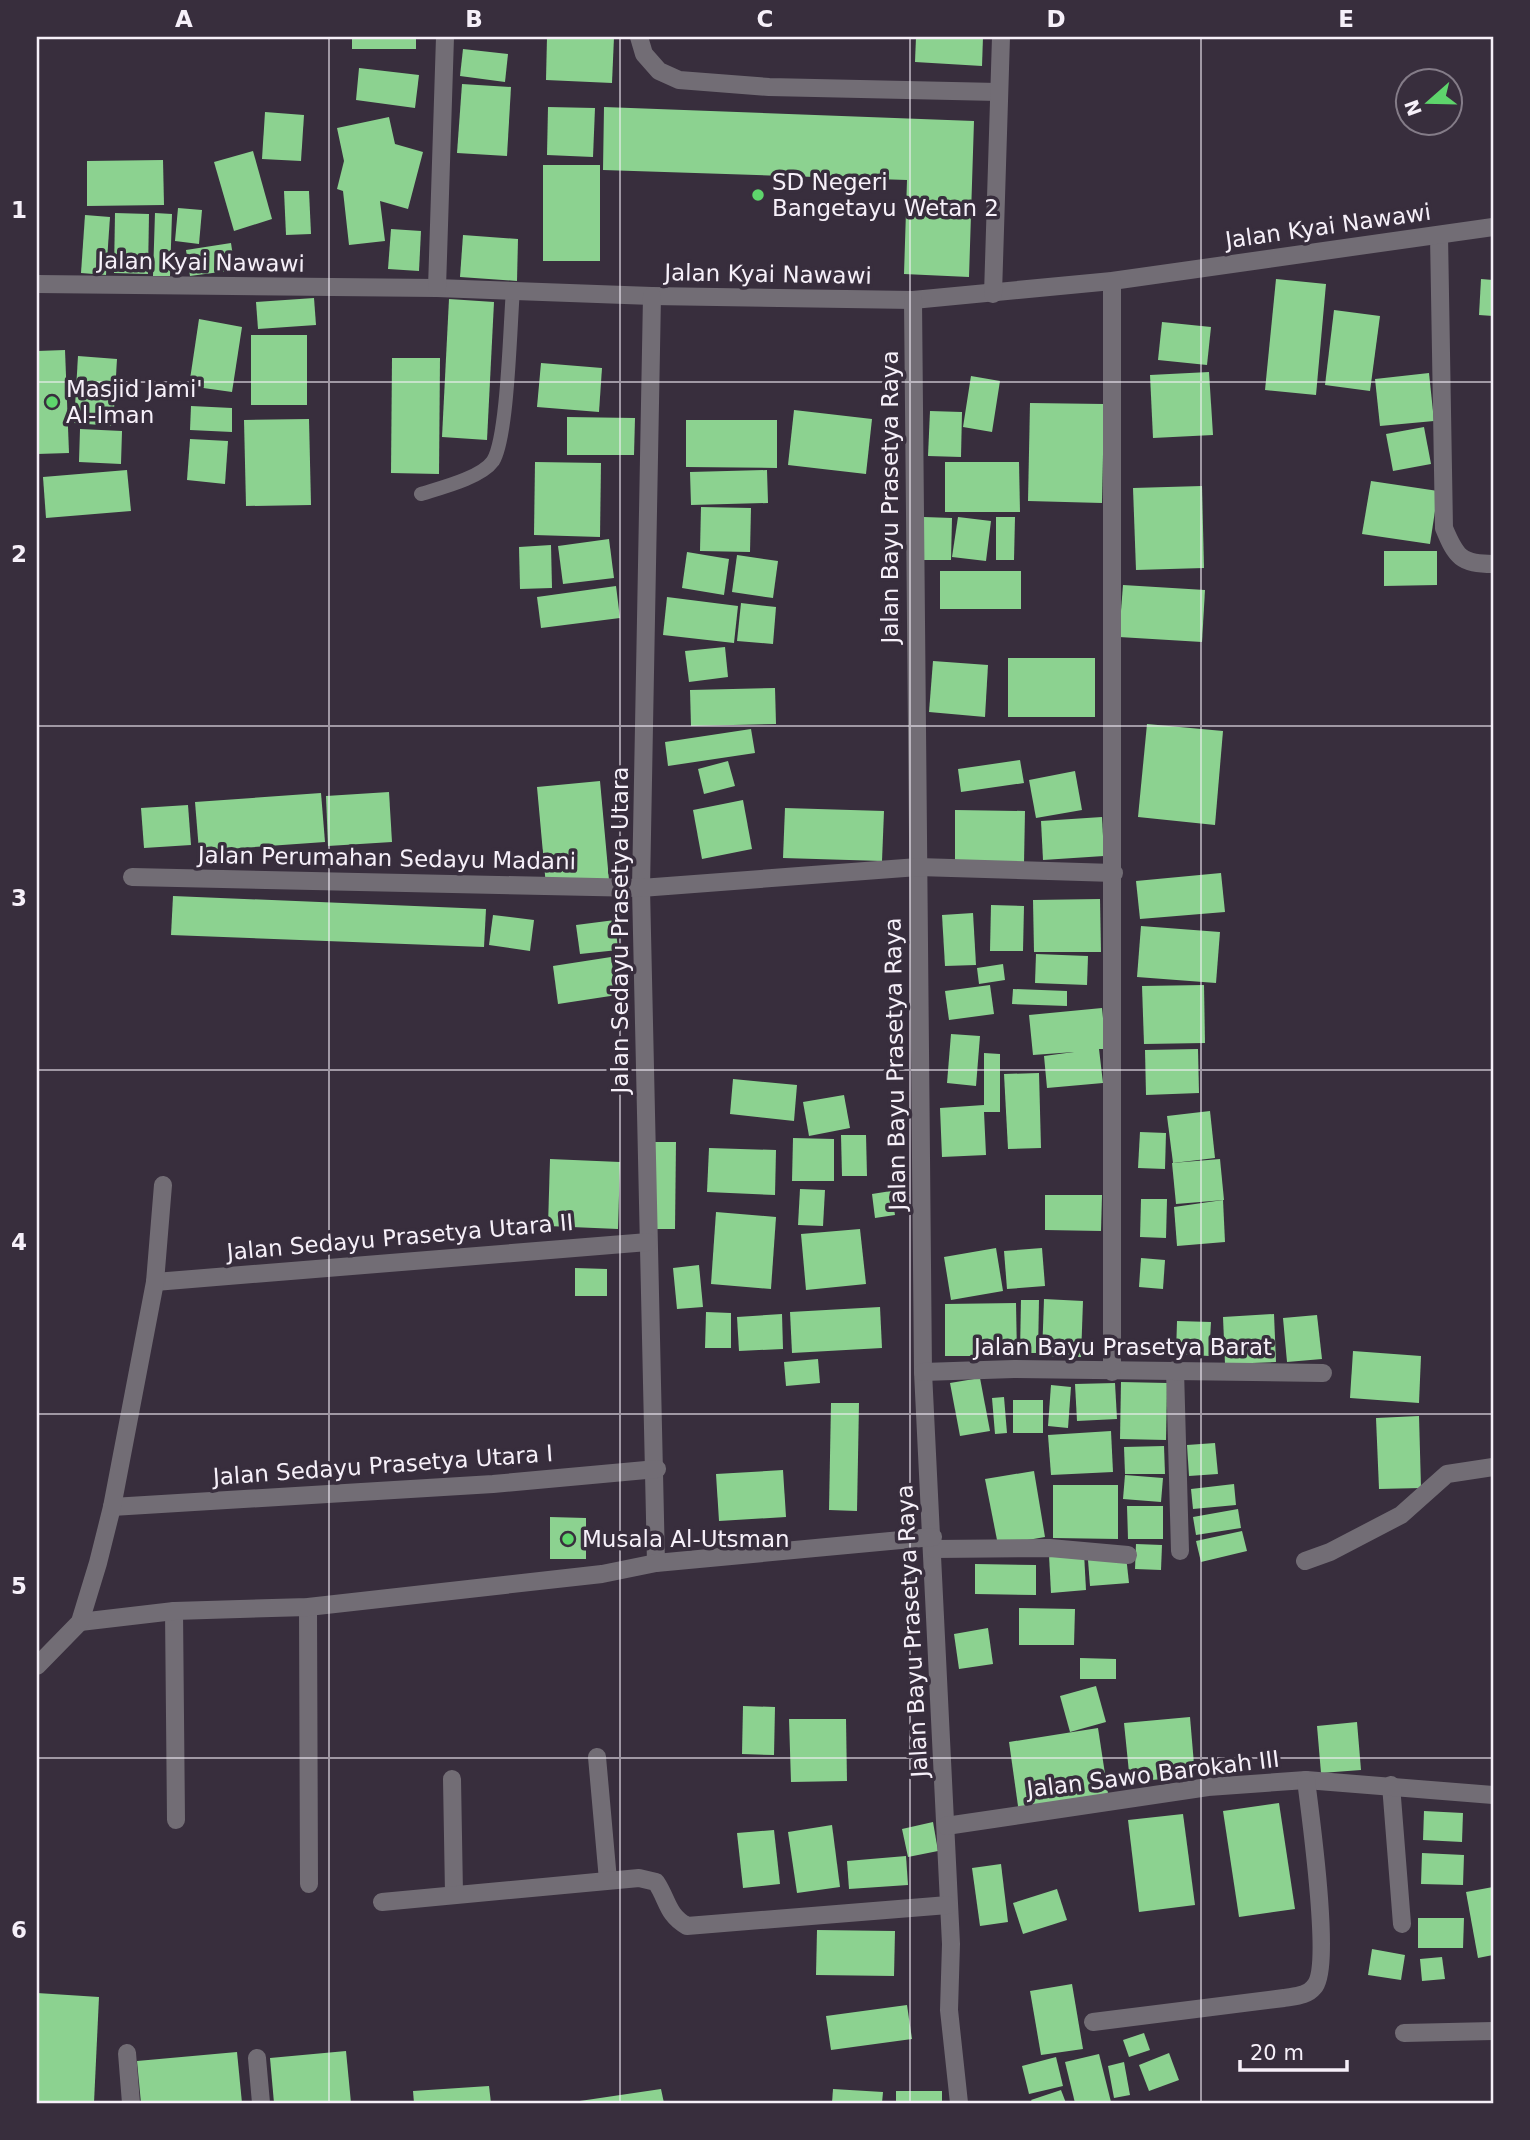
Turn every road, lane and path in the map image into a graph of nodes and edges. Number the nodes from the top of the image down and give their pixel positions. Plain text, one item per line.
1 (445, 37) edge
2 (639, 37) edge
3 (1001, 37) edge
4 (998, 92) junction
5 (1493, 227) edge
6 (1439, 235) junction
7 (1112, 281) junction
8 (37, 284) edge
9 (437, 288) junction
10 (513, 290) junction
11 (993, 294) junction
12 (652, 296) junction
13 (913, 300) junction
14 (421, 495) dead end
15 (1493, 564) edge
16 (918, 867) junction
17 (1114, 873) junction
18 (132, 877) dead end
19 (641, 888) junction
20 (163, 1185) dead end
21 (648, 1242) junction
22 (155, 1282) junction
23 (1175, 1370) junction
24 (923, 1371) junction
25 (1112, 1372) junction
26 (1323, 1373) dead end
27 (1493, 1467) edge
28 (657, 1469) junction
29 (112, 1507) junction
30 (934, 1543) junction
31 (1180, 1551) dead end
32 (1128, 1555) dead end
33 (1305, 1561) dead end
34 (656, 1563) junction
35 (309, 1607) junction
36 (174, 1611) junction
37 (80, 1622) junction
38 (37, 1666) edge
39 (597, 1757) dead end
40 (452, 1779) dead end
41 (1306, 1780) junction
42 (1391, 1785) junction
43 (1493, 1795) edge
44 (176, 1820) dead end
45 (946, 1826) junction
46 (608, 1880) junction
47 (309, 1884) dead end
48 (454, 1894) junction
49 (382, 1902) dead end
50 (948, 1905) junction
51 (1402, 1924) dead end
52 (1093, 2022) dead end
53 (1493, 2031) edge
54 (1404, 2033) dead end
55 (127, 2053) dead end
56 (257, 2058) dead end
57 (131, 2103) edge
58 (261, 2103) edge
59 (959, 2103) edge

1 - 9 street
2 - 4 street
3 - 4 street
4 - 11 street
5 - 6 street, Jalan Kyai Nawawi
6 - 7 street, Jalan Kyai Nawawi
6 - 15 street
7 - 11 street, Jalan Kyai Nawawi
7 - 17 street
8 - 9 street, Jalan Kyai Nawawi
9 - 10 street, Jalan Kyai Nawawi
10 - 12 street, Jalan Kyai Nawawi
10 - 14 lane
11 - 13 street, Jalan Kyai Nawawi
12 - 13 street, Jalan Kyai Nawawi
12 - 19 street, Jalan Sedayu Prasetya Utara
13 - 16 street, Jalan Bayu Prasetya Raya
16 - 17 street, Jalan Perumahan Sedayu Madani
16 - 19 street, Jalan Perumahan Sedayu Madani
16 - 24 street, Jalan Bayu Prasetya Raya
17 - 25 street
18 - 19 street, Jalan Perumahan Sedayu Madani
19 - 21 street, Jalan Sedayu Prasetya Utara
20 - 22 street
21 - 22 street, Jalan Sedayu Prasetya Utara II
21 - 28 street, Jalan Sedayu Prasetya Utara
22 - 29 street
23 - 25 street, Jalan Bayu Prasetya Barat
23 - 26 street, Jalan Bayu Prasetya Barat
23 - 31 street
24 - 25 street, Jalan Bayu Prasetya Barat
24 - 30 street, Jalan Bayu Prasetya Raya
27 - 33 street
28 - 29 street, Jalan Sedayu Prasetya Utara I
28 - 34 street, Jalan Sedayu Prasetya Utara
29 - 37 street
30 - 32 street
30 - 34 street
30 - 45 street, Jalan Bayu Prasetya Raya
34 - 35 street
35 - 36 street
35 - 47 street
36 - 37 street
36 - 44 street
37 - 38 street
39 - 46 street
40 - 48 street
41 - 42 street, Jalan Sawo Barokah III
41 - 45 street, Jalan Sawo Barokah III
41 - 52 street
42 - 43 street, Jalan Sawo Barokah III
42 - 51 street
45 - 50 street, Jalan Bayu Prasetya Raya
46 - 48 street
46 - 50 street
48 - 49 street
50 - 59 street, Jalan Bayu Prasetya Raya
53 - 54 street
55 - 57 street
56 - 58 street

